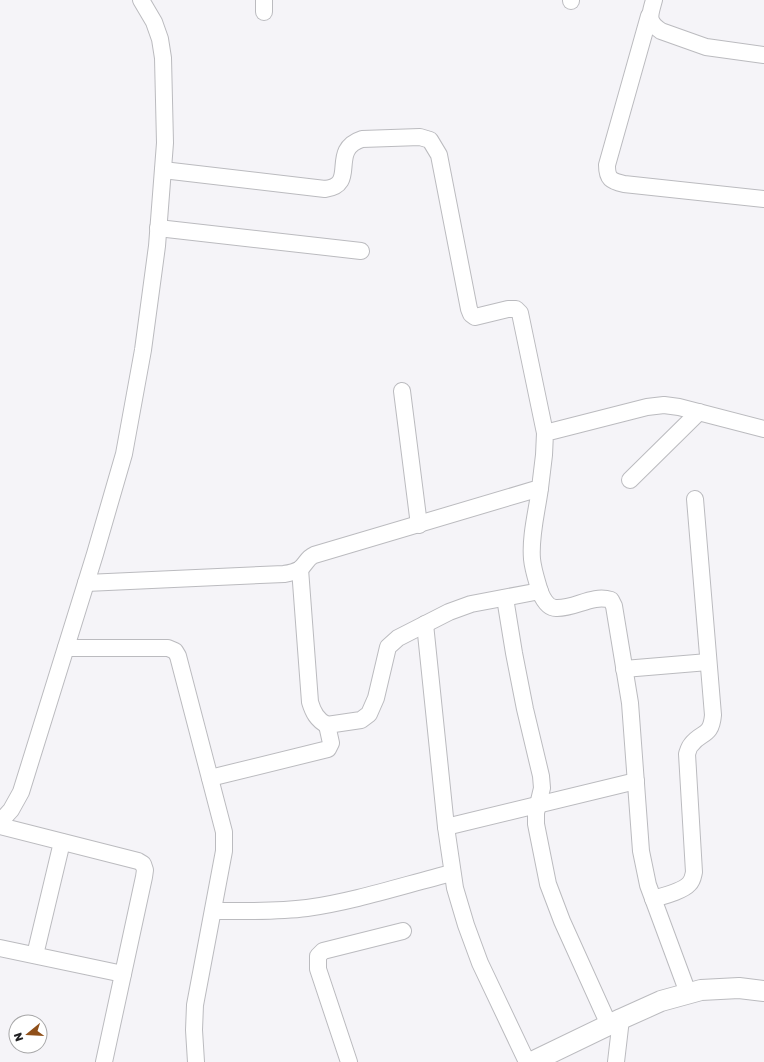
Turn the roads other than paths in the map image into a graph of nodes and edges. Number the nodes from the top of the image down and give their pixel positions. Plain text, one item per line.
1 (141, 0) edge
2 (654, 0) edge
3 (649, 16) junction
4 (764, 55) edge
5 (163, 170) junction
6 (764, 199) edge
7 (158, 228) junction
8 (361, 251) dead end
9 (402, 391) dead end
10 (699, 412) junction
11 (764, 429) edge
12 (545, 433) junction
13 (630, 480) dead end
14 (540, 488) junction
15 (695, 499) dead end
16 (419, 525) junction
17 (300, 569) junction
18 (86, 583) junction
19 (540, 591) junction
20 (505, 598) junction
21 (425, 624) junction
22 (66, 648) junction
23 (708, 662) junction
24 (624, 669) junction
25 (327, 725) junction
26 (210, 778) junction
27 (636, 780) junction
28 (538, 805) junction
29 (0, 822) edge
30 (0, 826) edge
31 (446, 827) junction
32 (62, 842) junction
33 (452, 874) junction
34 (653, 899) junction
35 (213, 911) junction
36 (403, 931) dead end
37 (0, 948) edge
38 (35, 955) junction
39 (123, 974) junction
40 (764, 991) edge
41 (688, 994) junction
42 (615, 1022) junction
43 (104, 1062) edge
44 (196, 1062) edge
45 (349, 1062) edge
46 (527, 1062) edge
47 (532, 1062) edge
48 (616, 1062) edge

1 - 5 street
2 - 3 street
3 - 4 street
3 - 6 street
5 - 7 street
5 - 12 street
7 - 8 street
7 - 18 street
9 - 16 street
10 - 11 street
10 - 12 street
10 - 13 street
12 - 14 street
14 - 16 street
14 - 19 street
15 - 23 street
16 - 17 street
17 - 18 street
17 - 25 street
18 - 22 street
19 - 20 street
19 - 24 street
20 - 21 street
20 - 28 street
21 - 25 street
21 - 31 street
22 - 26 street
22 - 29 street
23 - 24 street
23 - 34 street
24 - 27 street
25 - 26 street
26 - 35 street
27 - 28 street
27 - 34 street
28 - 31 street
28 - 42 street
30 - 32 street
31 - 33 street
32 - 38 street
32 - 39 street
33 - 35 street
33 - 46 street
34 - 41 street
35 - 44 street
36 - 45 street
37 - 38 street
38 - 39 street
39 - 43 street
40 - 41 street
41 - 42 street
42 - 47 street
42 - 48 street

